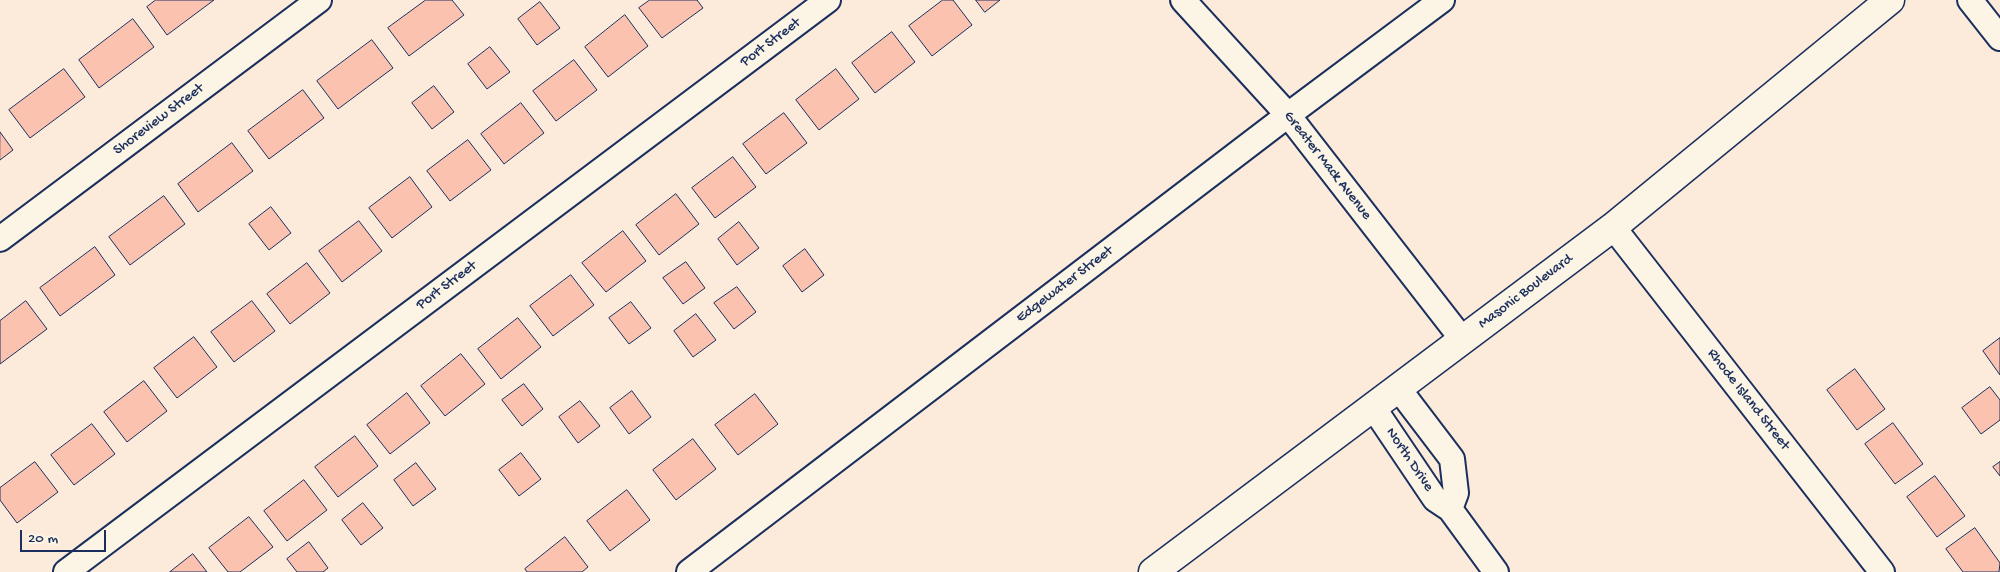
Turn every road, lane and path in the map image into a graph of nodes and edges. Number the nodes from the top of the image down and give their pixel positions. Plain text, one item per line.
1 (319, 0) edge
2 (828, 0) edge
3 (1183, 0) edge
4 (1442, 0) edge
5 (1890, 0) edge
6 (1970, 0) edge
7 (2000, 38) edge
8 (1288, 115) junction
9 (1613, 227) junction
10 (0, 239) edge
11 (1462, 339) junction
12 (1398, 388) junction
13 (1373, 407) junction
14 (1450, 509) junction
15 (66, 572) edge
16 (689, 572) edge
17 (1153, 572) edge
18 (1496, 572) edge
19 (1882, 572) edge

1 - 10 street, Shoreview Street
2 - 15 street, Port Street
3 - 8 street, Greater Mack Avenue
4 - 8 street, Edgewater Street
5 - 9 street, Masonic Boulevard
6 - 7 street
8 - 11 street, Greater Mack Avenue
8 - 16 street, Edgewater Street
9 - 11 street, Masonic Boulevard
9 - 19 street, Rhode Island Street
11 - 12 street, Masonic Boulevard
12 - 13 street, Masonic Boulevard
12 - 14 street, North Drive
13 - 14 street, North Drive
13 - 17 street, Masonic Boulevard
14 - 18 street, North Drive

